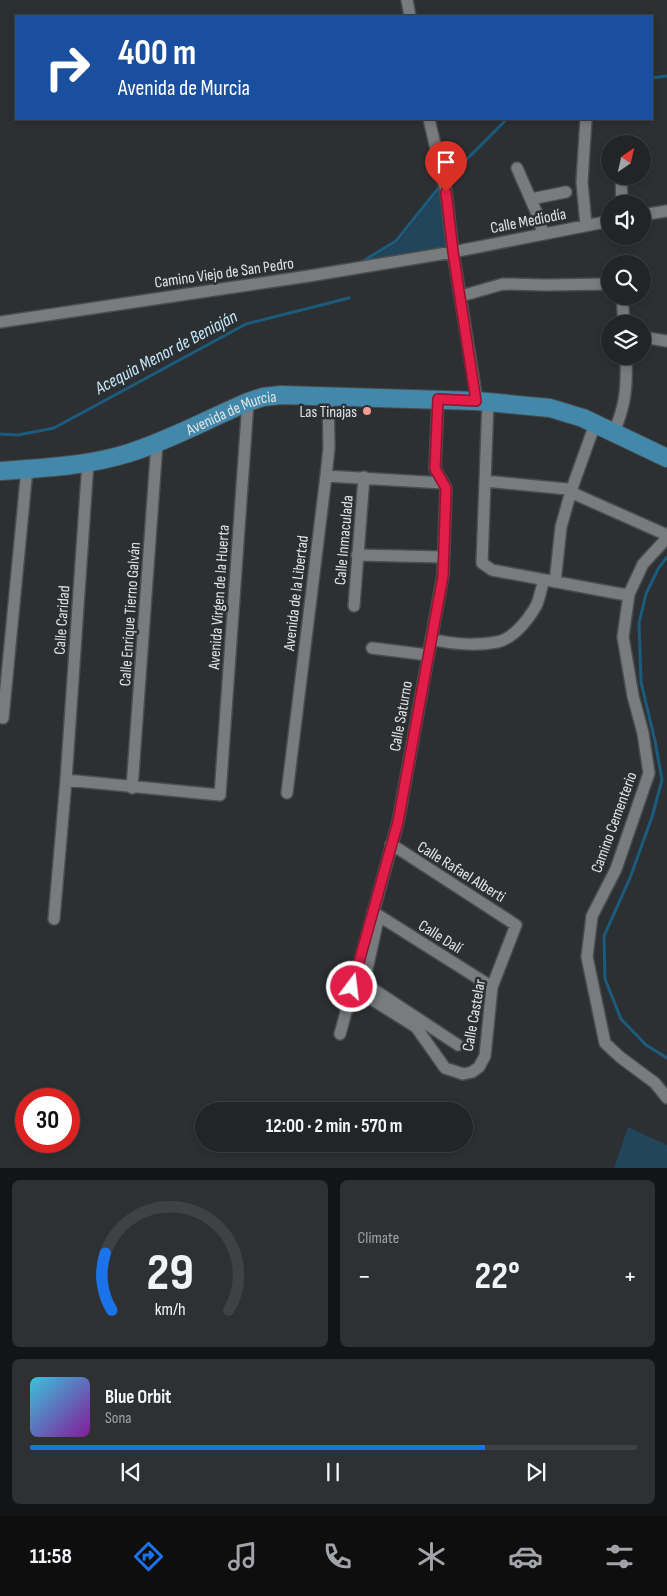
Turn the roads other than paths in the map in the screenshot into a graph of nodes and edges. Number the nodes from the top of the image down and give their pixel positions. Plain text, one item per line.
1 (407, 0) edge
2 (410, 15) edge
3 (430, 120) edge
4 (586, 120) edge
5 (517, 168) dead end
6 (566, 192) dead end
7 (531, 199) junction
8 (667, 211) edge
9 (651, 214) edge
10 (601, 222) edge
11 (586, 225) junction
12 (543, 234) junction
13 (453, 252) junction
14 (601, 284) edge
15 (461, 296) junction
16 (0, 322) edge
17 (651, 338) edge
18 (667, 341) edge
19 (626, 365) edge
20 (328, 396) junction
21 (438, 399) junction
22 (482, 401) junction
23 (248, 402) junction
24 (596, 424) junction
25 (614, 432) junction
26 (157, 443) junction
27 (667, 458) edge
28 (88, 462) junction
29 (27, 469) junction
30 (0, 471) edge
31 (326, 476) junction
32 (364, 477) junction
33 (485, 481) junction
34 (443, 483) junction
35 (571, 491) junction
36 (667, 537) edge
37 (357, 555) junction
38 (443, 557) junction
39 (549, 581) junction
40 (629, 594) junction
41 (354, 606) dead end
42 (430, 639) junction
43 (372, 648) dead end
44 (428, 655) junction
45 (3, 718) dead end
46 (66, 780) junction
47 (132, 788) junction
48 (287, 793) dead end
49 (391, 844) junction
50 (376, 914) junction
51 (54, 919) dead end
52 (516, 925) joint
53 (352, 987) junction
54 (492, 987) junction
55 (340, 1034) dead end
56 (458, 1044) dead end
57 (655, 1082) junction
58 (667, 1089) edge
59 (667, 1098) edge

1 - 2 street
3 - 13 street
4 - 11 street
5 - 7 street
6 - 7 street
7 - 12 street
8 - 9 street
10 - 11 street, Calle Mediodía
11 - 12 street, Calle Mediodía
12 - 13 street, Calle Mediodía
13 - 15 street
13 - 16 street, Camino Viejo de San Pedro
14 - 15 street
15 - 22 street
17 - 18 street
19 - 25 street
20 - 21 main road, Avenida de Murcia
20 - 23 main road, Avenida de Murcia
20 - 31 street, Avenida de la Libertad
21 - 22 main road, Avenida de Murcia
21 - 34 street, Calle Saturno
22 - 24 main road, Avenida de Murcia
22 - 33 street
23 - 26 main road, Avenida de Murcia
23 - 47 street, Avenida Virgen de la Huerta
24 - 25 main road, Avenida de Murcia
24 - 35 street
25 - 27 main road, Avenida de Murcia
26 - 28 main road, Avenida de Murcia
26 - 47 street, Calle Enrique Tierno Galván
28 - 29 main road, Avenida de Murcia
28 - 46 street, Calle Caridad
29 - 30 main road, Avenida de Murcia
29 - 45 street
31 - 32 street
31 - 48 street, Avenida de la Libertad
32 - 34 street
32 - 37 street, Calle Inmaculada
33 - 35 street
33 - 39 street
34 - 38 street, Calle Saturno
35 - 36 street
35 - 39 street
36 - 40 street, Camino Cementerio
37 - 38 street
37 - 41 street, Calle Inmaculada
38 - 42 street, Calle Saturno
39 - 40 street
39 - 42 street
40 - 57 street, Camino Cementerio
42 - 44 street, Calle Saturno
43 - 44 street
44 - 49 street, Calle Saturno
46 - 47 street
46 - 51 street, Calle Caridad
49 - 50 street, Calle Saturno
49 - 52 street, Calle Rafael Alberti
50 - 53 street, Calle Saturno
50 - 54 street, Calle Dalí
50 - 56 street
52 - 54 street, Calle Castelar
53 - 54 street, Calle Castelar
53 - 55 street, Calle Saturno
57 - 58 street
57 - 59 street, Camino Cementerio

